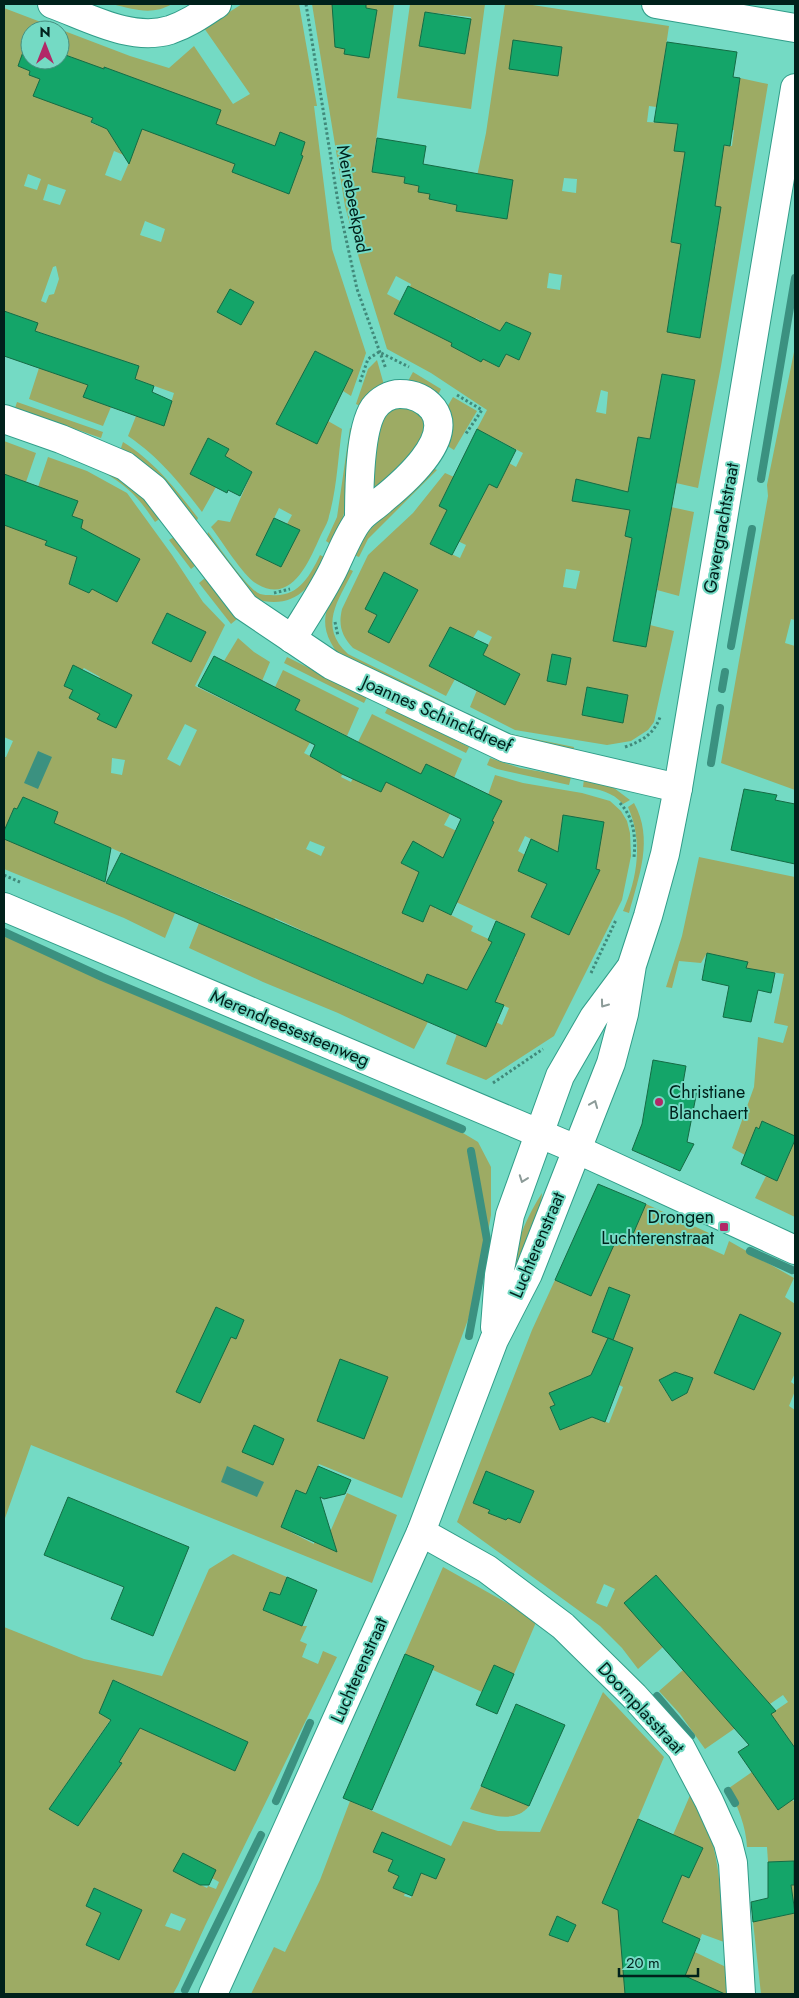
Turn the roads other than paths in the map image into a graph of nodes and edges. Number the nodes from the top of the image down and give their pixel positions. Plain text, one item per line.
1 (52, 4) edge
2 (217, 4) edge
3 (656, 4) edge
4 (795, 28) edge
5 (795, 96) edge
6 (4, 419) edge
7 (359, 520) junction
8 (292, 639) junction
9 (678, 788) junction
10 (4, 908) edge
11 (632, 965) junction
12 (539, 1133) junction
13 (576, 1149) junction
14 (795, 1250) edge
15 (494, 1340) junction
16 (421, 1532) junction
17 (212, 1994) edge
18 (741, 1994) edge

1 - 2 street
3 - 4 street
5 - 9 street, Gavergrachtstraat
6 - 8 street, Joannes Schinckdreef
7 - 7 street
7 - 8 street
8 - 9 street, Joannes Schinckdreef
9 - 11 street, Gavergrachtstraat
10 - 12 street, Merendreesesteenweg
11 -> 12 street, Gavergrachtstraat
13 -> 11 street, Gavergrachtstraat
12 - 13 street, Merendreesesteenweg
12 -> 15 street, Luchterenstraat
13 - 14 street, Merendreesesteenweg
13 - 15 street, Luchterenstraat
15 - 16 street, Luchterenstraat
16 - 17 street, Luchterenstraat
16 - 18 street, Doornplasstraat

